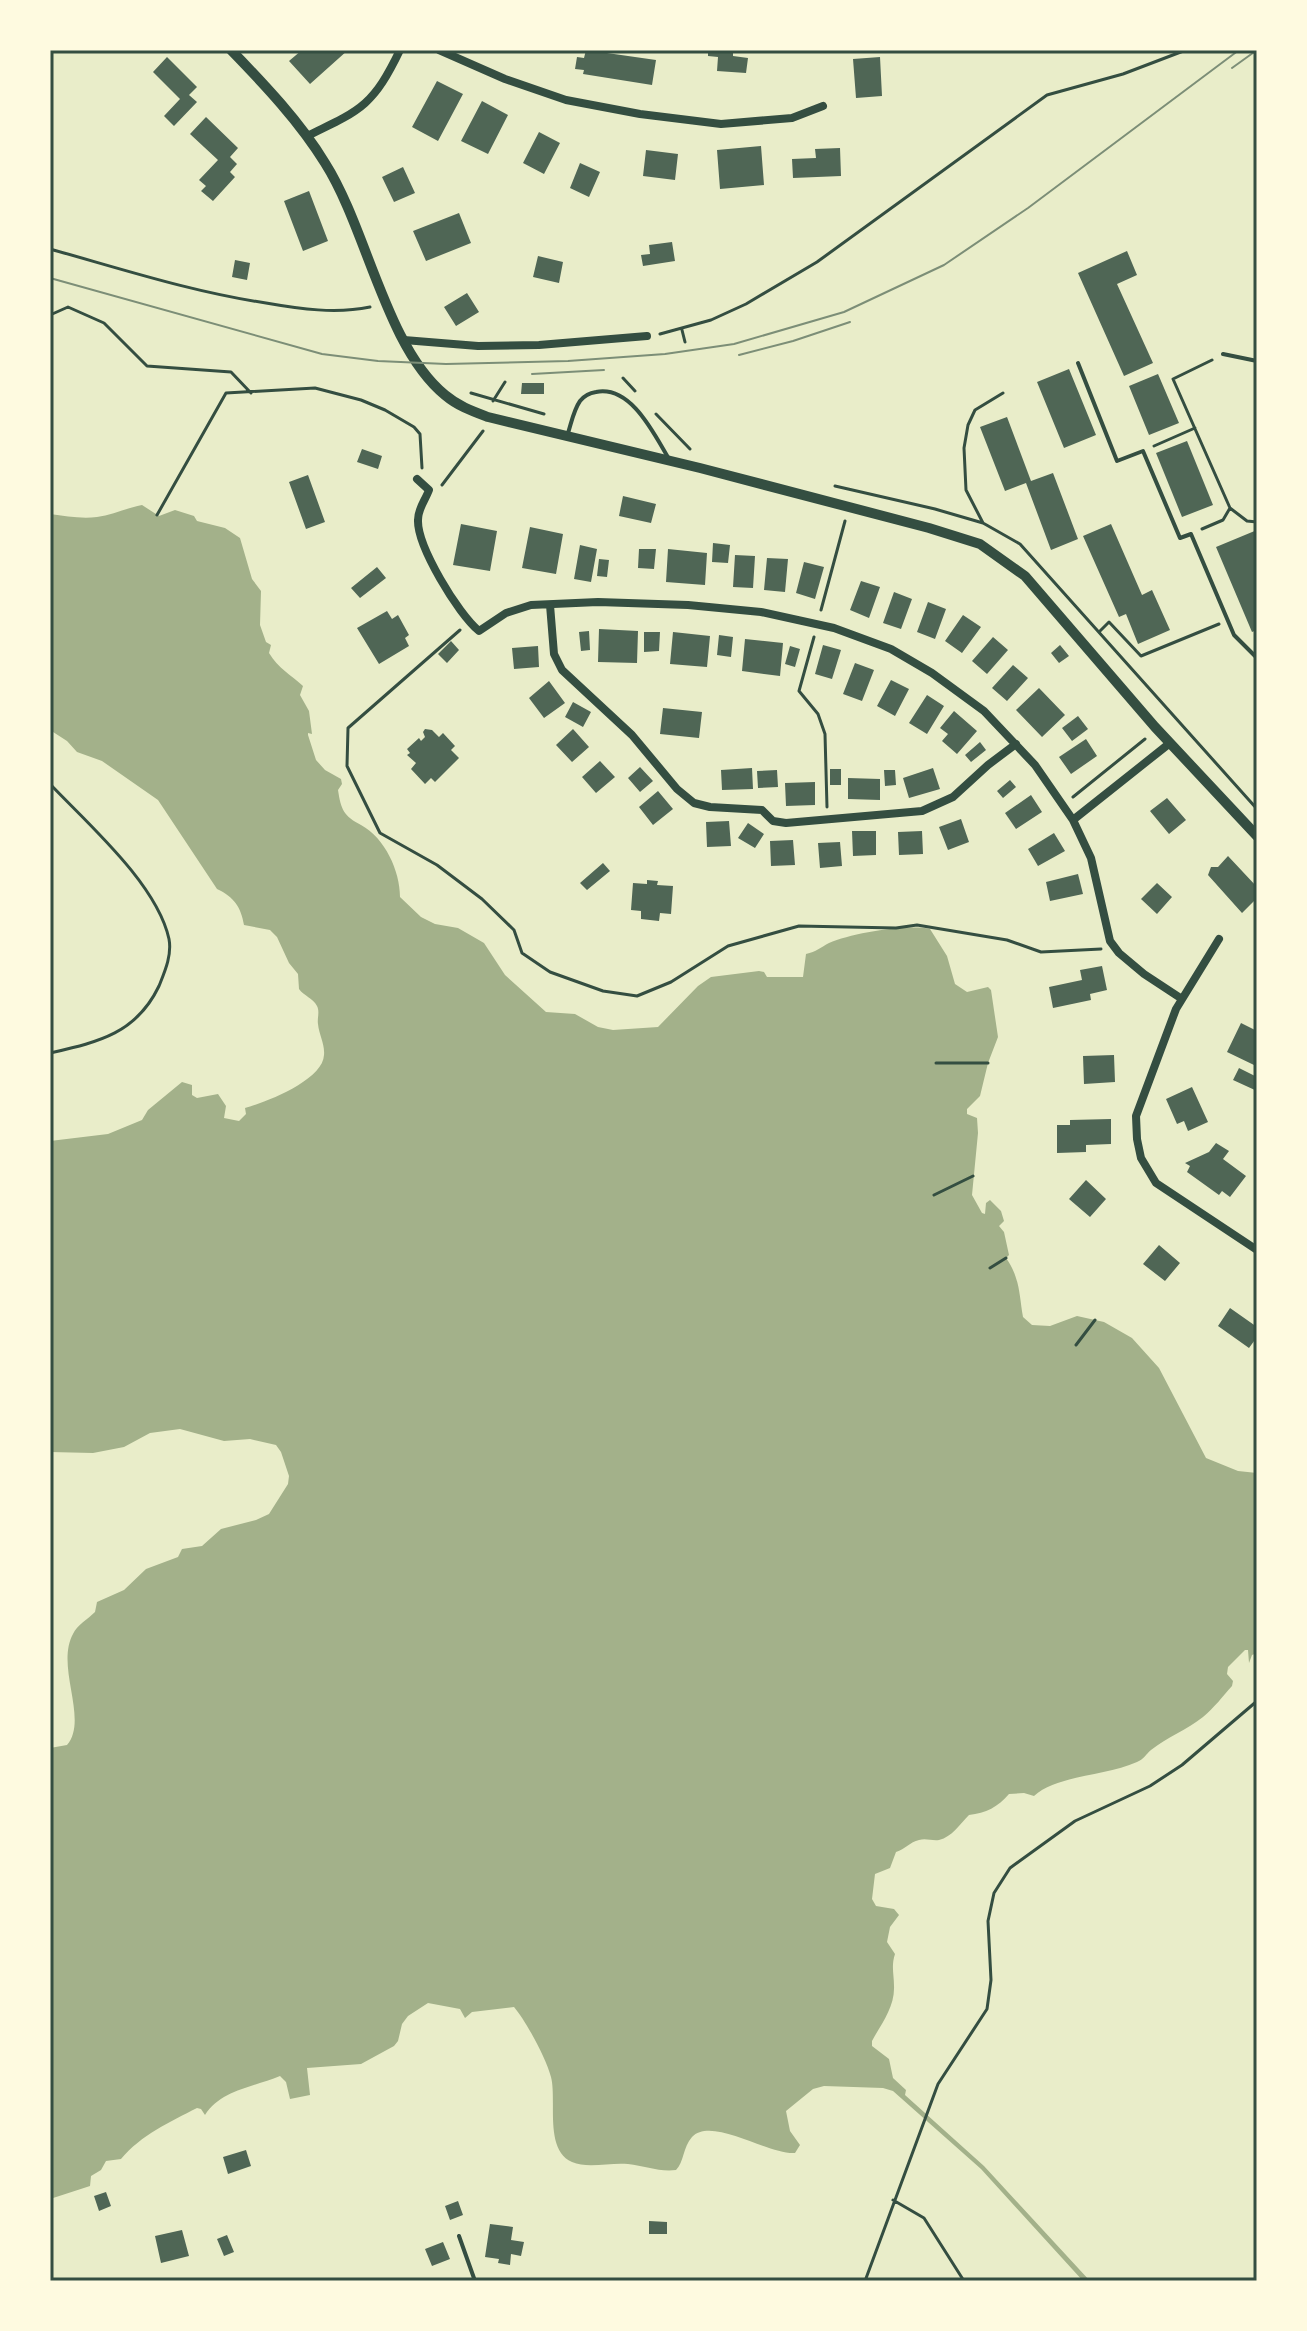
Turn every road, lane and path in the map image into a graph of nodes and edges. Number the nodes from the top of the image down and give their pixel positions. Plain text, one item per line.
1 (231, 50) edge
2 (400, 50) edge
3 (439, 50) edge
4 (1186, 50) edge
5 (823, 106) dead end
6 (307, 136) junction
7 (50, 249) edge
8 (385, 301) junction
9 (50, 315) edge
10 (682, 330) junction
11 (647, 336) joint
12 (404, 340) junction
13 (685, 342) dead end
14 (1223, 354) joint
15 (1257, 361) edge
16 (1078, 363) dead end
17 (505, 382) dead end
18 (463, 391) dead end
19 (251, 393) junction
20 (1003, 393) dead end
21 (493, 400) junction
22 (546, 414) dead end
23 (488, 417) junction
24 (1195, 428) junction
25 (567, 437) junction
26 (661, 444) junction
27 (1152, 446) dead end
28 (692, 452) dead end
29 (671, 461) junction
30 (420, 481) joint
31 (823, 484) dead end
32 (852, 491) junction
33 (428, 494) junction
34 (1230, 508) junction
35 (848, 509) junction
36 (157, 515) dead end
37 (1257, 522) edge
38 (983, 523) junction
39 (1200, 529) dead end
40 (550, 605) junction
41 (1227, 620) junction
42 (469, 622) junction
43 (817, 624) junction
44 (1100, 631) junction
45 (1257, 658) edge
46 (1155, 727) junction
47 (1170, 743) junction
48 (1016, 744) junction
49 (50, 784) edge
50 (1063, 805) junction
51 (1257, 809) edge
52 (827, 819) junction
53 (1073, 820) junction
54 (1257, 836) edge
55 (1219, 939) dead end
56 (1116, 948) junction
57 (1182, 999) junction
58 (50, 1053) edge
59 (936, 1063) dead end
60 (988, 1063) dead end
61 (973, 1176) dead end
62 (934, 1195) dead end
63 (1257, 1250) edge
64 (1006, 1258) dead end
65 (990, 1268) dead end
66 (1095, 1320) dead end
67 (1076, 1345) dead end
68 (1257, 1701) edge
69 (893, 2200) junction
70 (459, 2236) dead end
71 (475, 2281) edge
72 (865, 2281) edge
73 (964, 2281) edge

1 - 6 street
2 - 6 street
3 - 5 street
4 - 10 path
6 - 8 street
7 - 8 path
8 - 12 street
9 - 19 path
10 - 11 path
10 - 13 path
11 - 12 street
12 - 23 street
14 - 15 lane
14 - 24 path
16 - 41 lane
17 - 21 path
18 - 21 path
19 - 30 path
19 - 36 path
20 - 38 path
21 - 22 path
21 - 23 path
23 - 25 street
23 - 33 path
24 - 27 path
24 - 34 path
25 - 26 lane
25 - 29 street
26 - 28 path
26 - 29 lane
29 - 35 street
30 - 33 street
31 - 32 path
32 - 35 path
32 - 38 path
33 - 42 street
34 - 37 path
34 - 39 path
35 - 43 path
35 - 46 street
38 - 44 path
40 - 42 street
40 - 43 street
40 - 52 street
41 - 44 path
41 - 45 lane
42 - 56 path
43 - 48 street
43 - 52 path
44 - 51 path
46 - 47 street
46 - 50 path
47 - 53 street
47 - 54 street
48 - 50 street
48 - 52 street
49 - 58 path
50 - 53 street
53 - 56 street
55 - 57 street
56 - 57 street
57 - 63 street
59 - 60 path
61 - 62 path
64 - 65 path
66 - 67 path
68 - 69 path
69 - 72 path
69 - 73 path
70 - 71 lane

